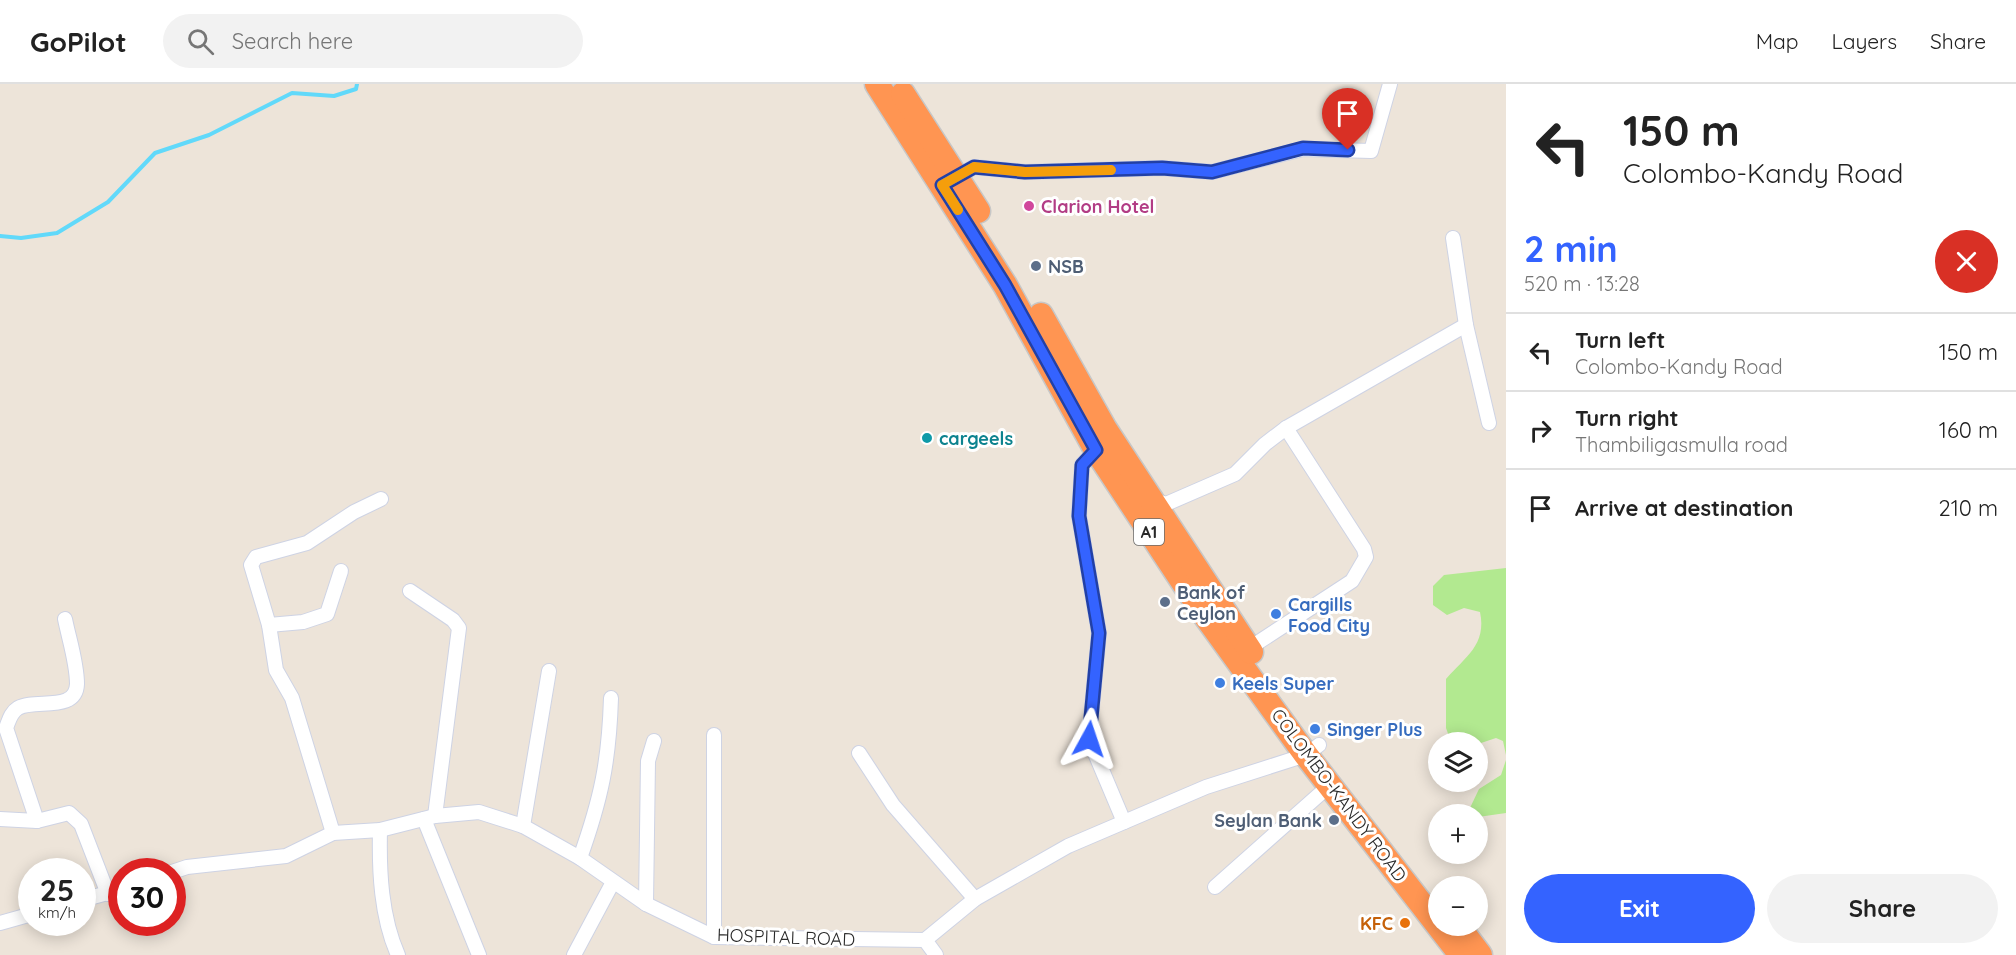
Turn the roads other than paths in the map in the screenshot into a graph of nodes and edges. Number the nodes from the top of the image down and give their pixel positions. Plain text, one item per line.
1 (877, 84) edge
2 (897, 84) edge
3 (1390, 84) edge
4 (949, 181) junction
5 (1453, 238) dead end
6 (1466, 325) junction
7 (1489, 423) dead end
8 (1286, 428) junction
9 (1096, 450) junction
10 (381, 499) dead end
11 (1141, 503) junction
12 (341, 571) dead end
13 (410, 591) dead end
14 (66, 619) dead end
15 (269, 625) junction
16 (1248, 649) junction
17 (549, 671) dead end
18 (611, 698) dead end
19 (714, 735) dead end
20 (654, 741) dead end
21 (1313, 750) junction
22 (859, 753) dead end
23 (1330, 785) junction
24 (430, 818) junction
25 (0, 819) edge
26 (37, 820) junction
27 (1124, 822) junction
28 (523, 826) junction
29 (380, 830) junction
30 (333, 833) junction
31 (580, 858) junction
32 (186, 867) edge
33 (613, 882) junction
34 (1215, 887) dead end
35 (1428, 889) edge
36 (108, 894) joint
37 (96, 897) edge
38 (975, 899) junction
39 (646, 904) junction
40 (18, 918) edge
41 (0, 923) edge
42 (1466, 936) edge
43 (714, 937) junction
44 (925, 940) junction
45 (398, 955) edge
46 (479, 955) edge
47 (574, 955) edge
48 (936, 955) edge
49 (1461, 955) edge
50 (1480, 955) edge

1 - 4 highway, COLOMBO-KANDY ROAD / A1
2 - 4 highway, COLOMBO-KANDY ROAD / A1
3 - 4 street
4 - 9 highway, COLOMBO-KANDY ROAD / A1
4 - 11 highway, COLOMBO-KANDY ROAD / A1
5 - 6 street
6 - 7 street
6 - 8 street
8 - 11 street
8 - 16 street
9 - 11 highway, COLOMBO-KANDY ROAD / A1
9 - 27 street
10 - 15 street
11 - 16 highway, COLOMBO-KANDY ROAD / A1
11 - 21 highway, COLOMBO-KANDY ROAD / A1
12 - 15 street
13 - 24 street
14 - 26 street
15 - 30 street
16 - 21 highway, COLOMBO-KANDY ROAD / A1
17 - 28 street
18 - 31 street
19 - 43 street
20 - 39 street
21 - 23 highway, COLOMBO-KANDY ROAD / A1
21 - 27 street
21 - 35 highway, COLOMBO-KANDY ROAD / A1
22 - 38 street
23 - 34 street
23 - 49 highway, COLOMBO-KANDY ROAD / A1
24 - 28 street, HOSPITAL ROAD
24 - 29 street, HOSPITAL ROAD
24 - 46 street
25 - 26 street
26 - 36 street
27 - 38 street
28 - 31 street, HOSPITAL ROAD
29 - 30 street, HOSPITAL ROAD
29 - 45 street
30 - 32 street, HOSPITAL ROAD
31 - 33 street, HOSPITAL ROAD
33 - 39 street, HOSPITAL ROAD
33 - 47 street
36 - 37 street
38 - 44 street
39 - 43 street, HOSPITAL ROAD
40 - 41 street
42 - 50 highway
43 - 44 street, HOSPITAL ROAD
44 - 48 street

